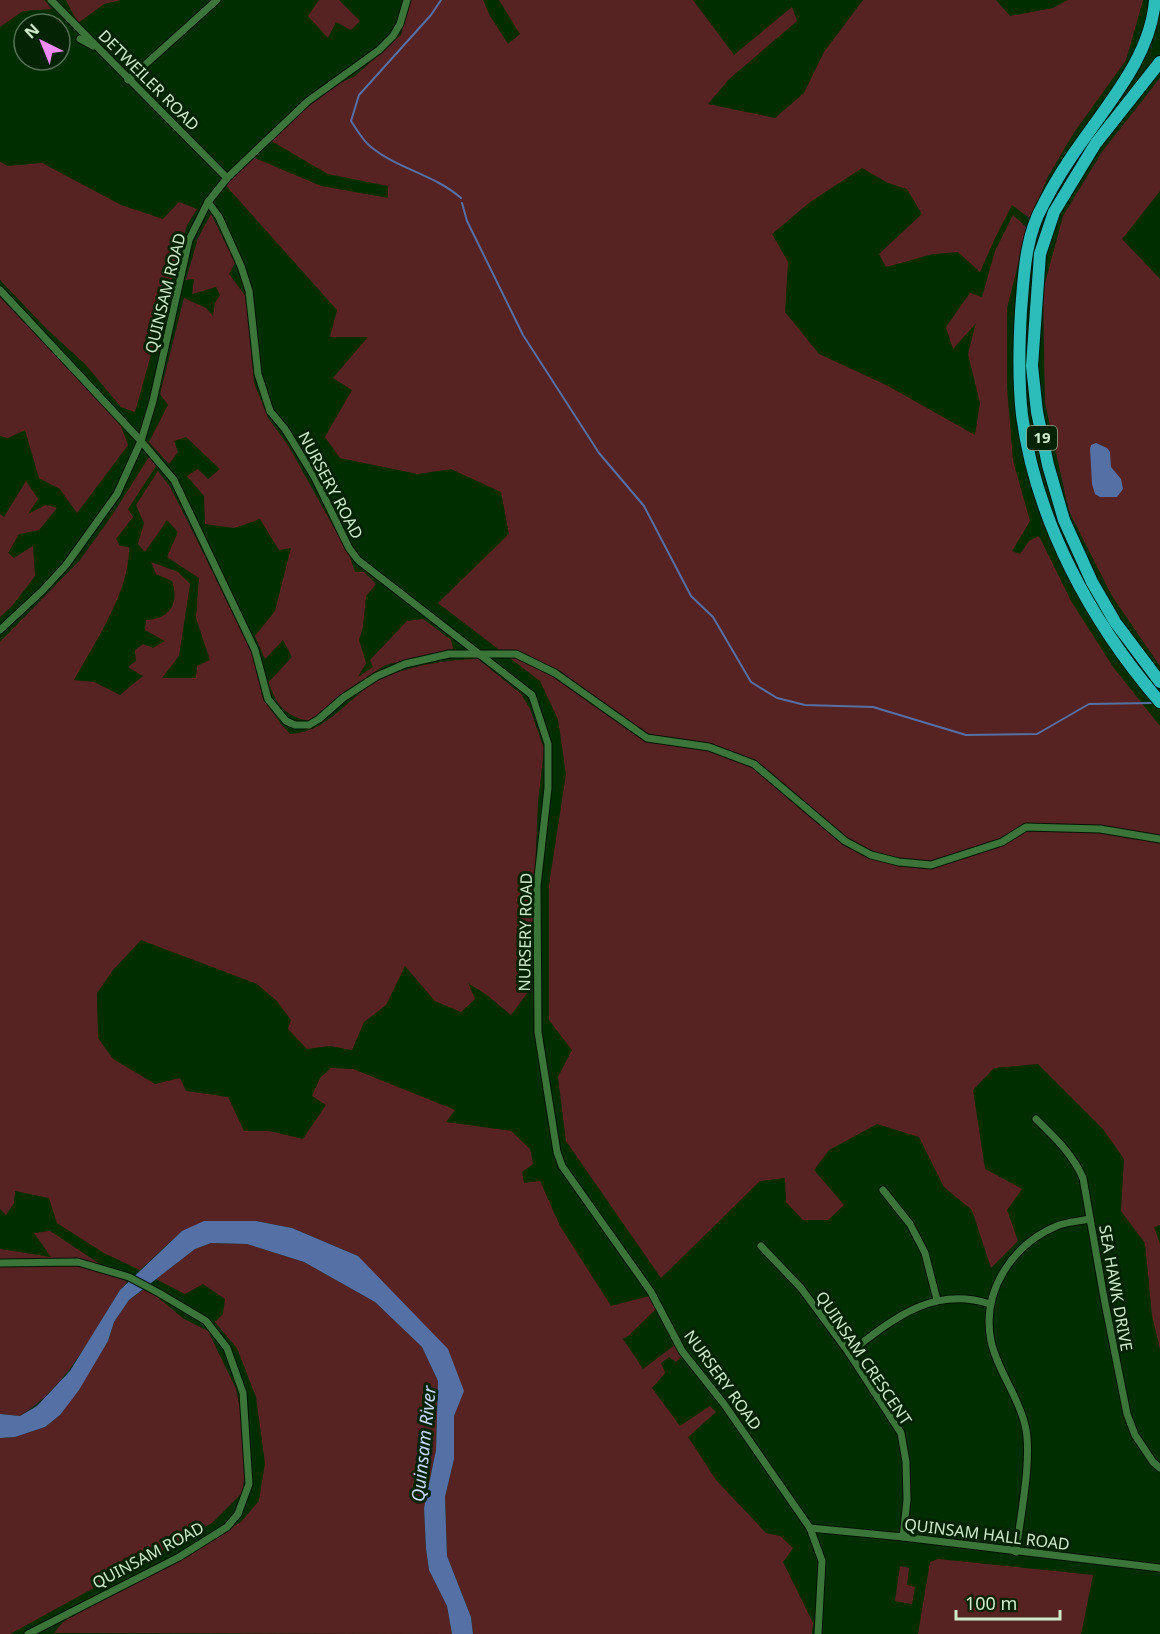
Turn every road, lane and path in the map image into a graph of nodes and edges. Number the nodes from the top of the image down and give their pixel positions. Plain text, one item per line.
1 (51, 0) edge
2 (217, 0) edge
3 (407, 0) edge
4 (1155, 0) edge
5 (80, 39) dead end
6 (102, 52) junction
7 (1160, 62) edge
8 (128, 80) junction
9 (227, 178) junction
10 (208, 202) junction
11 (0, 290) edge
12 (141, 441) junction
13 (0, 630) edge
14 (477, 654) junction
15 (1160, 682) edge
16 (1160, 702) edge
17 (1160, 839) edge
18 (1036, 1119) dead end
19 (883, 1190) dead end
20 (1090, 1219) junction
21 (761, 1246) dead end
22 (0, 1263) edge
23 (937, 1300) junction
24 (990, 1304) junction
25 (849, 1353) junction
26 (1160, 1468) edge
27 (810, 1528) junction
28 (903, 1537) junction
29 (1016, 1552) junction
30 (1160, 1568) edge
31 (28, 1634) edge
32 (818, 1634) edge

1 - 6 street, DETWEILER ROAD
2 - 8 street
3 - 9 street, QUINSAM ROAD
4 - 16 highway, 19
5 - 6 street
6 - 8 street, DETWEILER ROAD
7 - 15 highway, 19
8 - 9 street, DETWEILER ROAD
9 - 10 street, QUINSAM ROAD
10 - 12 street, QUINSAM ROAD
10 - 14 street, NURSERY ROAD
11 - 12 street
12 - 13 street, QUINSAM ROAD
12 - 14 street
14 - 17 street
14 - 27 street, NURSERY ROAD
18 - 20 street, SEA HAWK DRIVE
19 - 23 street
20 - 24 street
20 - 26 street, SEA HAWK DRIVE
21 - 25 street, QUINSAM CRESCENT
22 - 31 street, QUINSAM ROAD
23 - 24 street
23 - 25 street
24 - 29 street
25 - 28 street, QUINSAM CRESCENT
27 - 28 street, QUINSAM HALL ROAD
27 - 32 street, NURSERY ROAD
28 - 29 street, QUINSAM HALL ROAD
29 - 30 street, QUINSAM HALL ROAD

